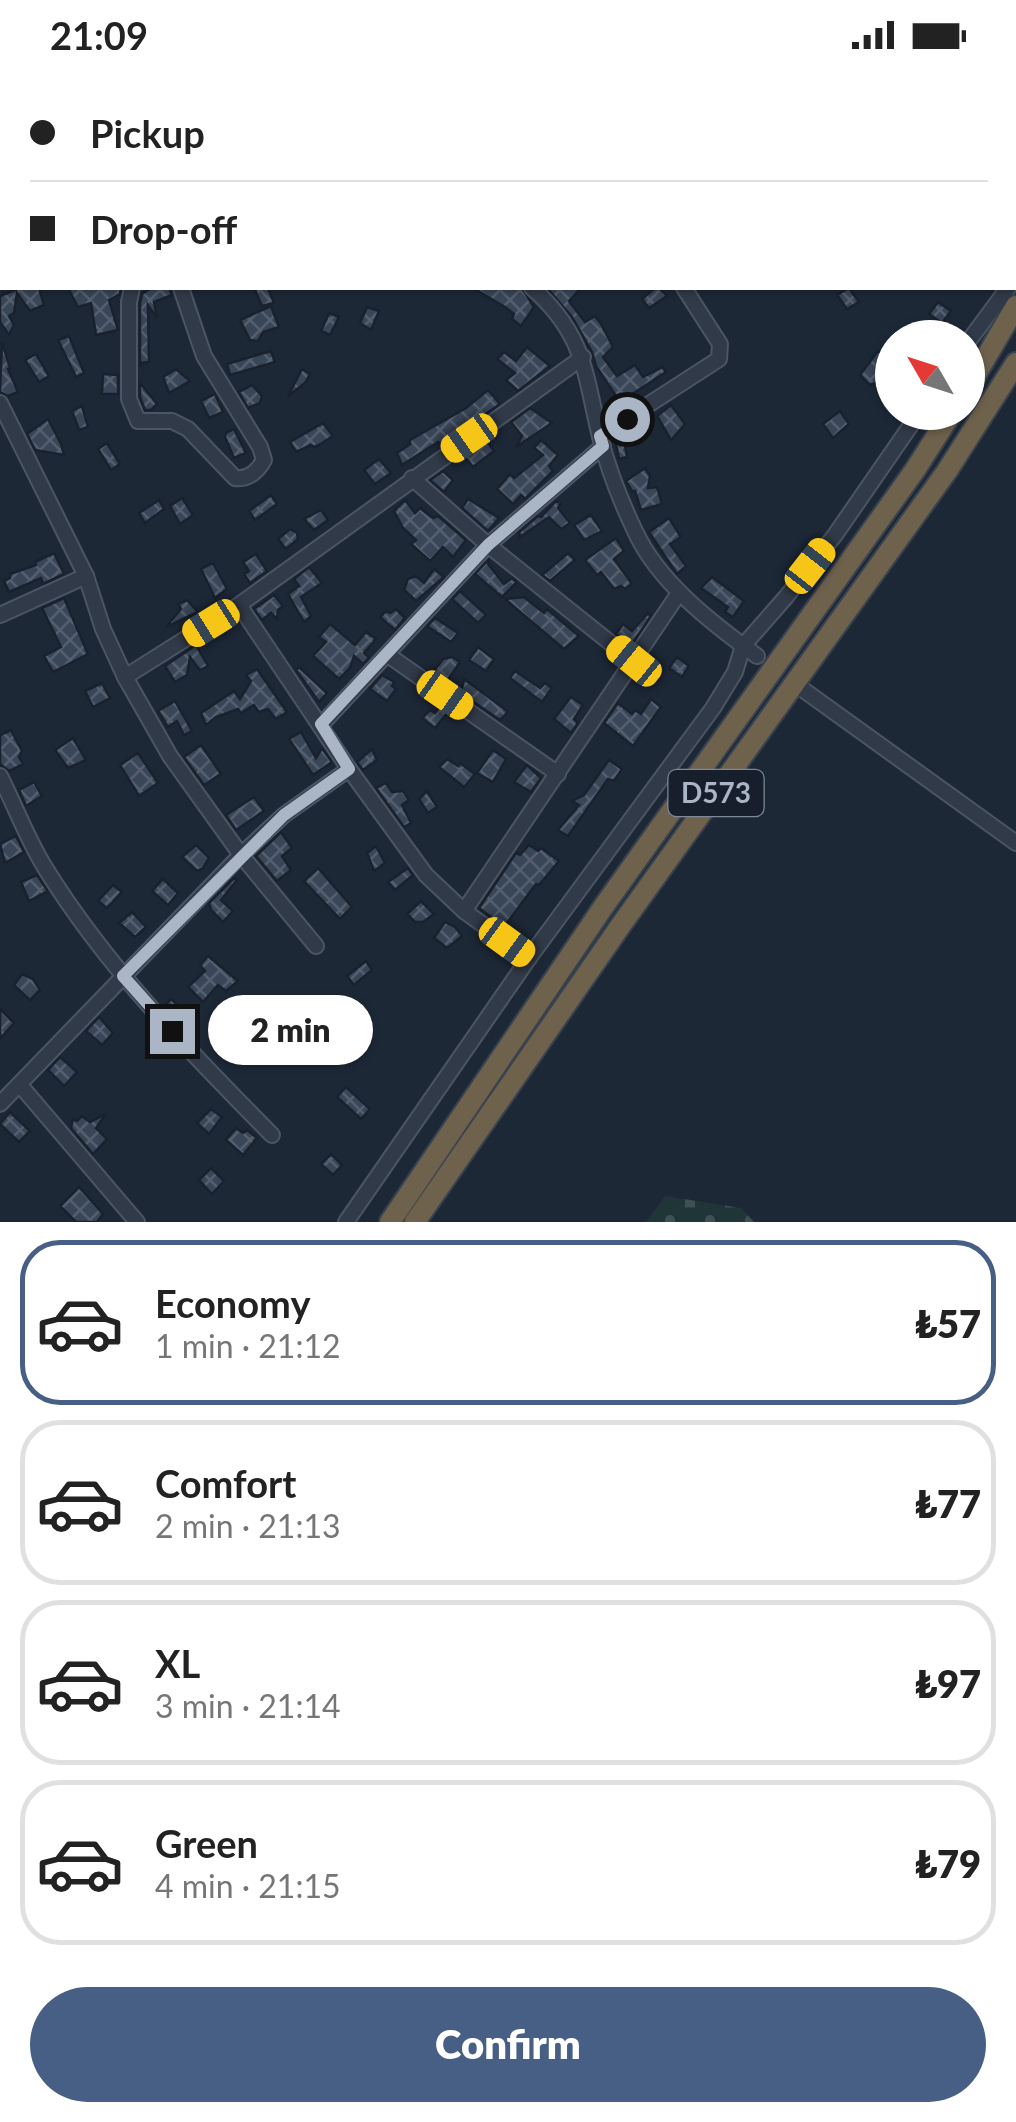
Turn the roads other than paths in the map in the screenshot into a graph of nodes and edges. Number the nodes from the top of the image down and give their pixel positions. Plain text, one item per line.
1 (132, 290) edge
2 (181, 290) edge
3 (534, 290) edge
4 (685, 290) edge
5 (1007, 290) edge
6 (1016, 306) edge
7 (984, 320) edge
8 (583, 357) junction
9 (985, 359) edge
10 (1016, 363) edge
11 (0, 403) edge
12 (908, 430) edge
13 (941, 430) edge
14 (6, 433) edge
15 (601, 441) junction
16 (412, 478) junction
17 (488, 545) junction
18 (86, 576) junction
19 (679, 592) junction
20 (239, 605) junction
21 (0, 615) edge
22 (742, 646) junction
23 (388, 655) junction
24 (757, 656) dead end
25 (634, 661) junction
26 (125, 677) junction
27 (805, 691) dead end
28 (321, 724) junction
29 (349, 769) junction
30 (558, 774) junction
31 (0, 776) edge
32 (1016, 843) edge
33 (241, 855) junction
34 (464, 911) junction
35 (316, 946) dead end
36 (528, 958) junction
37 (123, 976) junction
38 (20, 1084) junction
39 (0, 1104) edge
40 (272, 1136) dead end
41 (137, 1222) edge
42 (346, 1222) edge
43 (390, 1222) edge
44 (415, 1222) edge

1 - 2 street
3 - 8 street
4 - 15 street
5 - 7 street
6 - 9 highway
8 - 15 street
8 - 16 street
10 - 44 highway, D573
11 - 14 street
12 - 22 street
13 - 43 highway, D573
14 - 18 street
15 - 17 street
15 - 19 street
16 - 17 street
16 - 20 street
17 - 23 street
17 - 25 street
18 - 21 street
18 - 26 street
19 - 22 street
19 - 25 street
20 - 26 street
20 - 28 street
22 - 24 street
22 - 36 street
23 - 28 street
23 - 30 street
25 - 30 street
26 - 33 street
27 - 32 street
28 - 29 street
29 - 33 street
29 - 34 street
30 - 34 street
31 - 37 street
33 - 35 street
33 - 37 street
34 - 36 street
36 - 42 street
37 - 38 street
37 - 40 street
38 - 39 street
38 - 41 street

